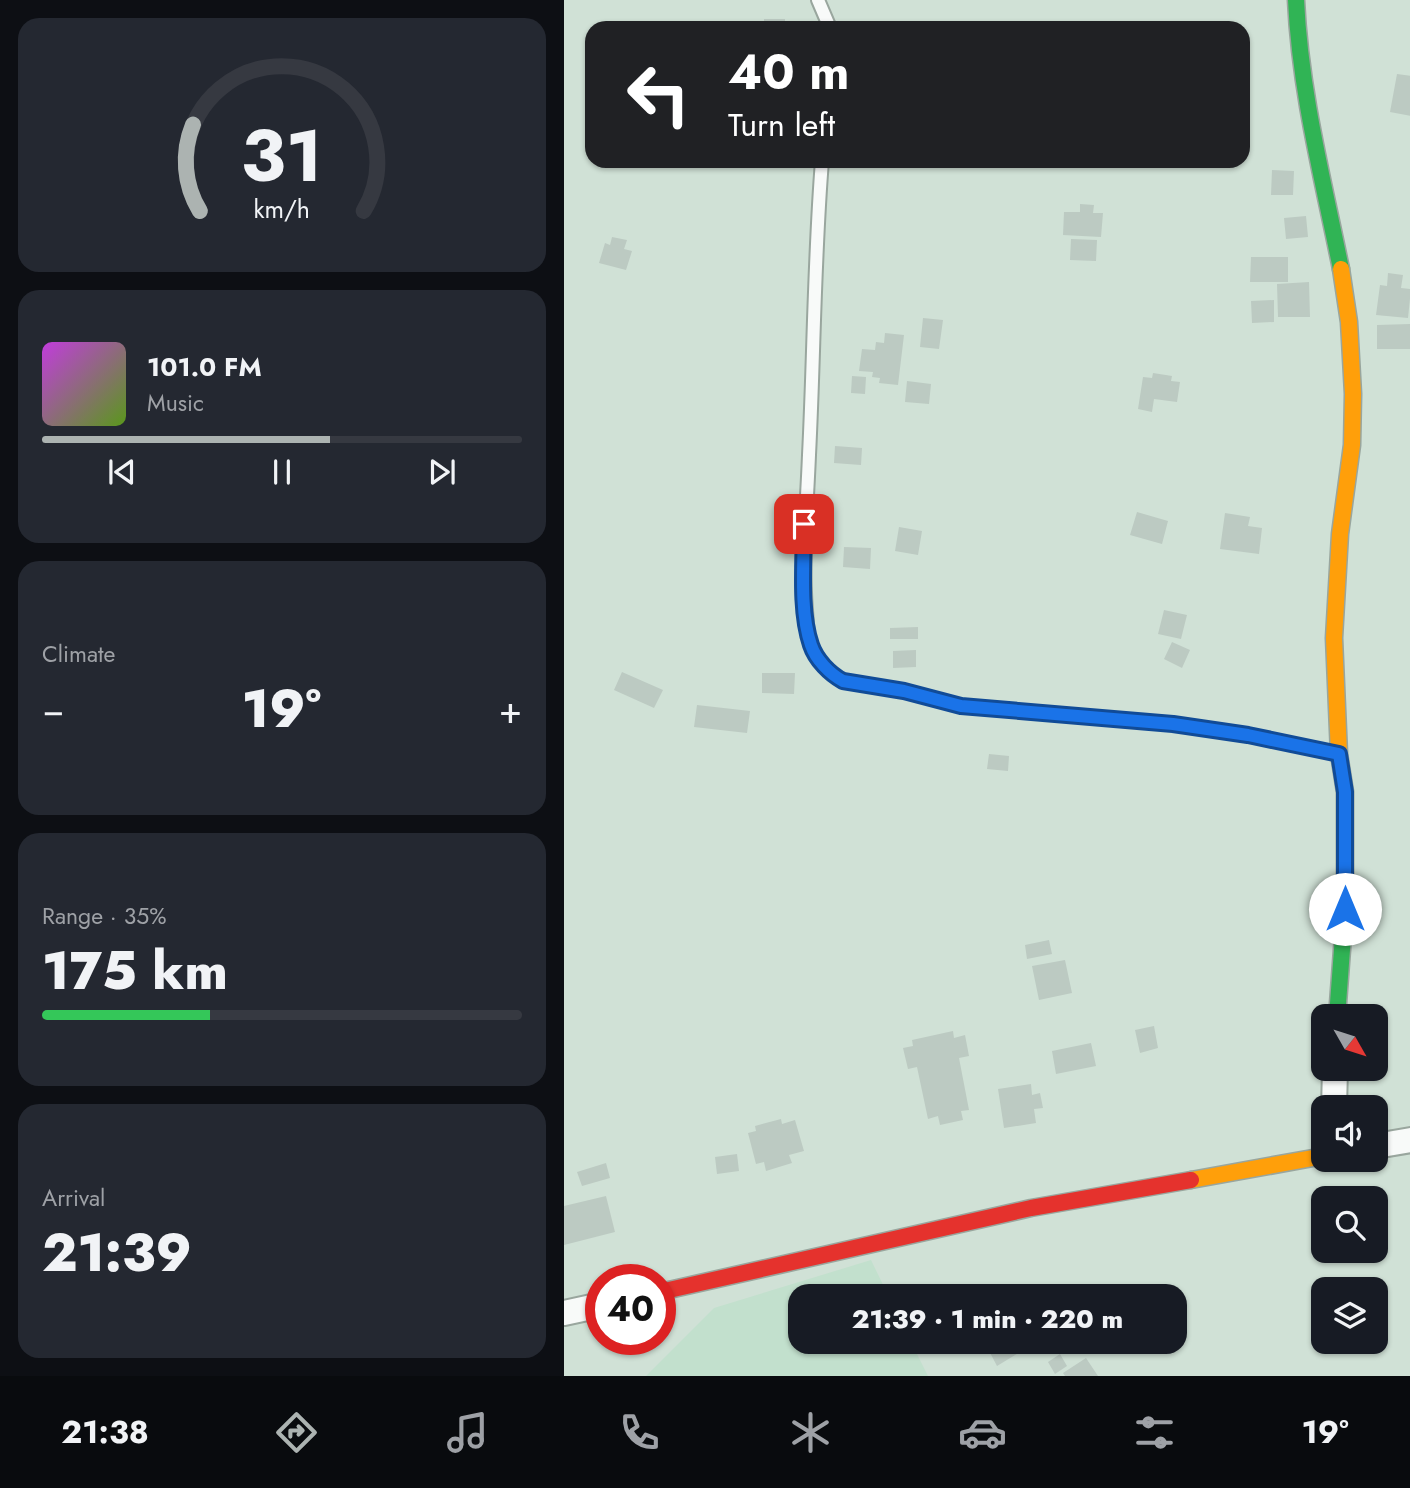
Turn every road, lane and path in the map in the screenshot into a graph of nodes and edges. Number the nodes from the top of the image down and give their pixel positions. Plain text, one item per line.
1 (818, 0) edge
2 (1296, 0) edge
3 (827, 21) edge
4 (821, 168) edge
5 (1339, 754) junction
6 (1338, 1004) edge
7 (1410, 1140) edge
8 (1388, 1144) edge
9 (1311, 1158) edge
10 (676, 1288) edge
11 (585, 1308) edge
12 (564, 1313) edge

1 - 3 lane
2 - 5 street
4 - 5 lane
5 - 6 street
7 - 8 street
9 - 10 street
11 - 12 street

